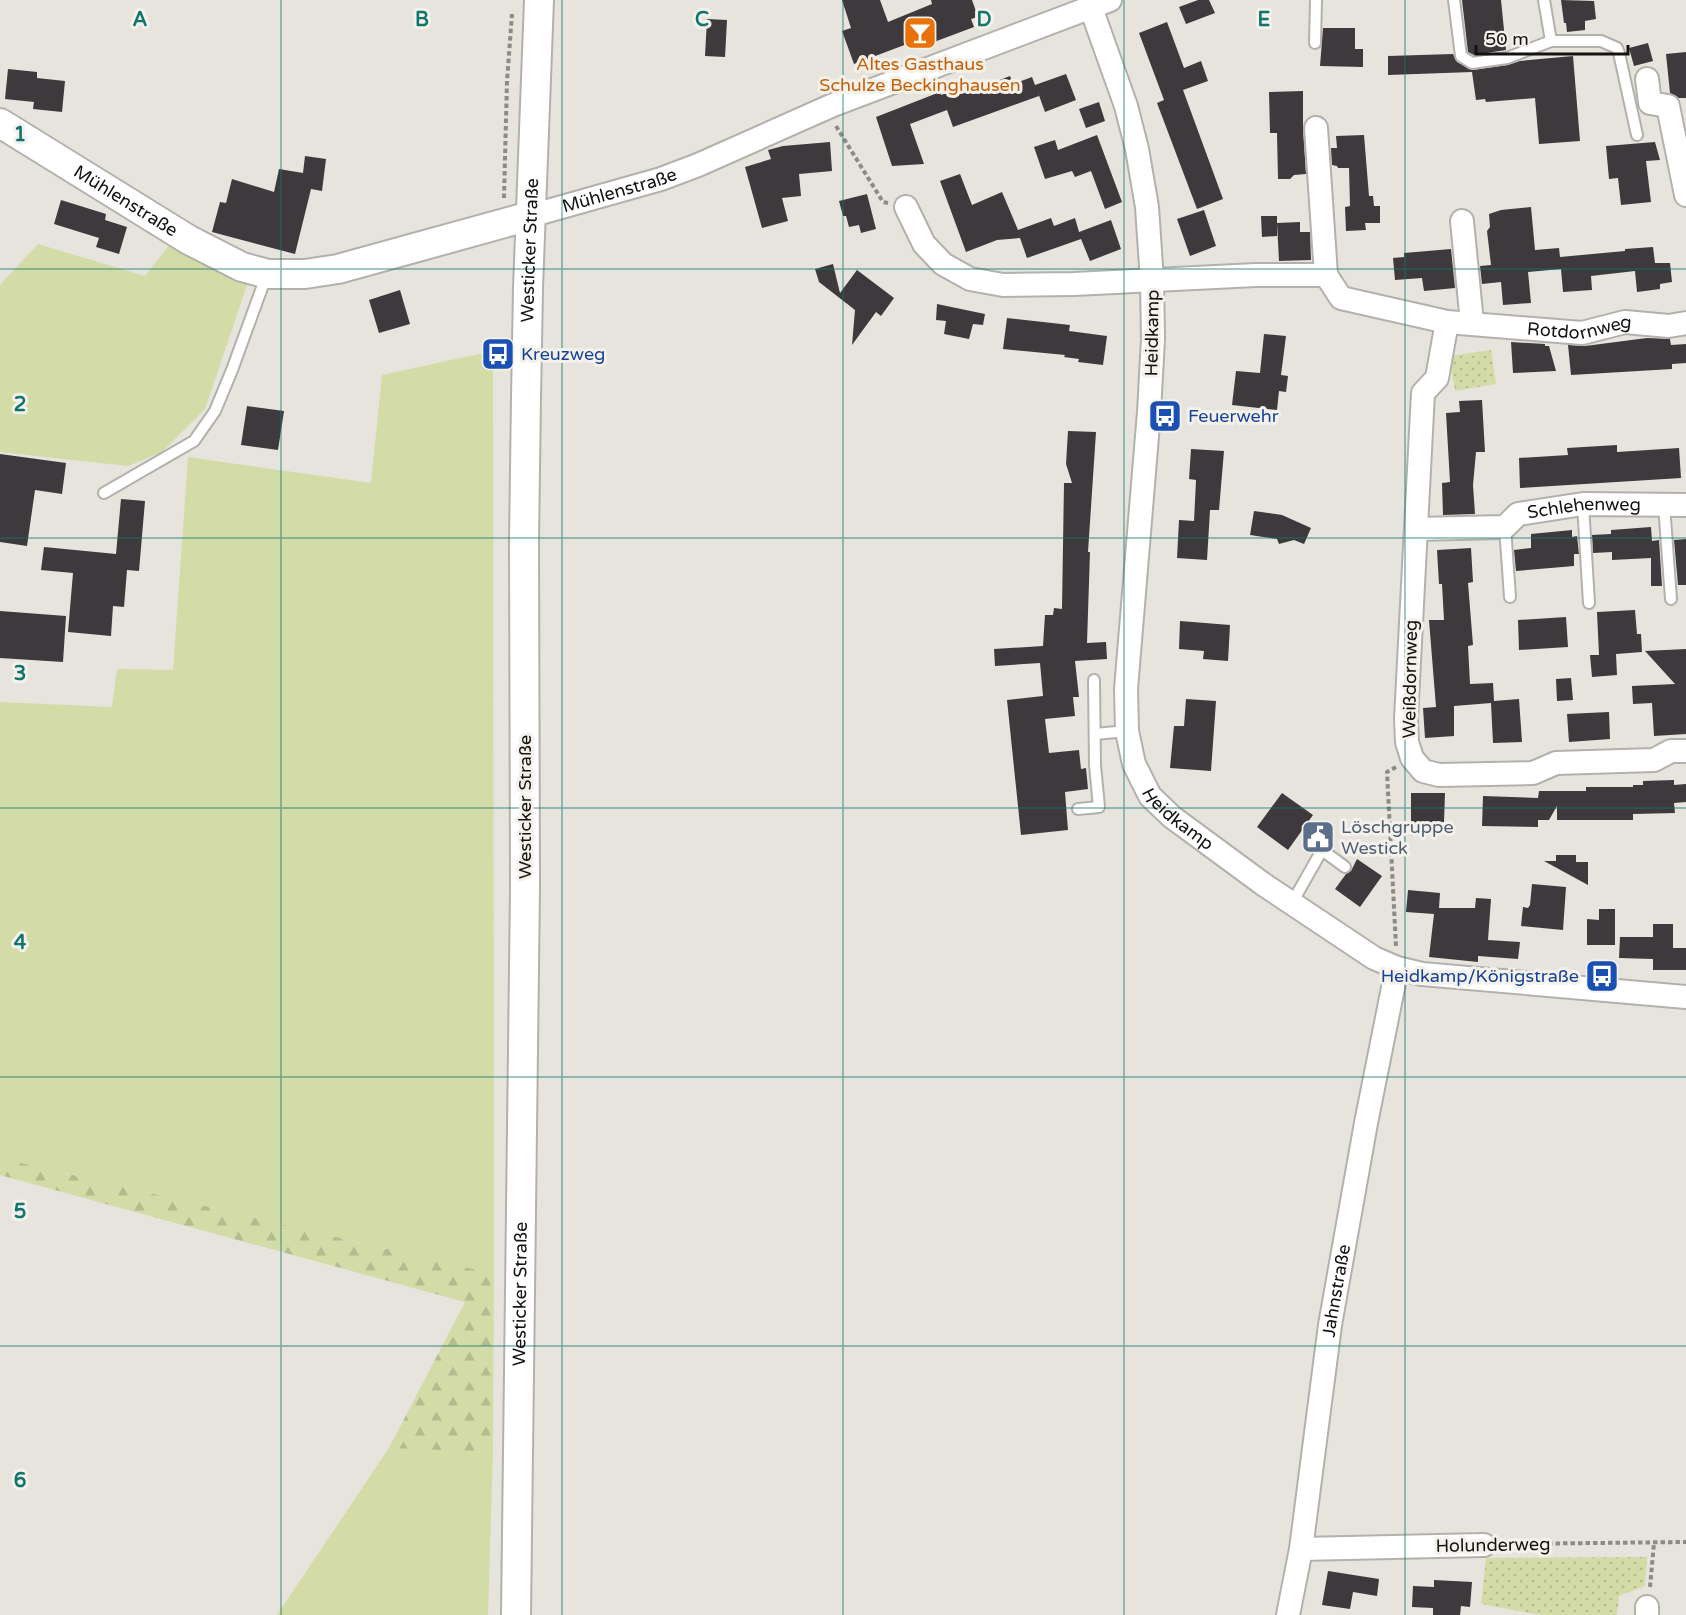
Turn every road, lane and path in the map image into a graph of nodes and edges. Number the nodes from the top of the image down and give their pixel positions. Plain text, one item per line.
1 (539, 0) edge
2 (1316, 0) edge
3 (1454, 0) edge
4 (1544, 0) edge
5 (1100, 4) edge
6 (1551, 41) junction
7 (1315, 43) dead end
8 (1647, 79) dead end
9 (826, 108) junction
10 (0, 123) edge
11 (1316, 128) dead end
12 (1637, 135) dead end
13 (1686, 195) edge
14 (906, 207) joint
15 (530, 216) junction
16 (1462, 221) dead end
17 (268, 274) junction
18 (1326, 275) junction
19 (1152, 280) junction
20 (1447, 322) junction
21 (1472, 323) junction
22 (1686, 323) edge
23 (104, 493) dead end
24 (1583, 504) junction
25 (1675, 505) edge
26 (1505, 527) junction
27 (1416, 530) junction
28 (1510, 597) dead end
29 (1671, 599) dead end
30 (1589, 603) dead end
31 (1094, 680) dead end
32 (1127, 731) junction
33 (1095, 734) junction
34 (1686, 751) edge
35 (1412, 758) junction
36 (1078, 809) dead end
37 (1345, 867) dead end
38 (1292, 903) junction
39 (1397, 968) junction
40 (1686, 997) edge
41 (1686, 1542) edge
42 (1654, 1543) junction
43 (1484, 1545) joint
44 (1301, 1549) junction
45 (1647, 1611) edge
46 (516, 1615) edge
47 (1288, 1615) edge

1 - 15 street, Westicker Straße
2 - 7 lane
3 - 6 lane
4 - 6 lane
5 - 9 street, Mühlenstraße
5 - 19 street, Heidkamp
6 - 12 lane
8 - 13 street
9 - 14 path
9 - 15 street, Mühlenstraße
10 - 17 street, Mühlenstraße
11 - 18 street
14 - 19 street, Heidkamp
15 - 17 street, Mühlenstraße
15 - 46 street, Westicker Straße
16 - 21 street
17 - 23 lane
18 - 19 street
18 - 20 street, Rotdornweg
19 - 32 street, Heidkamp
20 - 21 street, Rotdornweg
20 - 27 street, Weißdornweg
21 - 22 street, Rotdornweg
24 - 25 street, Schlehenweg
24 - 26 street, Schlehenweg
24 - 30 lane
25 - 29 lane
26 - 27 street, Schlehenweg
26 - 28 lane
27 - 35 street, Weißdornweg
31 - 33 lane
32 - 33 lane
32 - 38 street, Heidkamp
33 - 36 lane
34 - 35 street, Weißdornweg
35 - 39 path
37 - 38 lane
38 - 39 street, Heidkamp
39 - 40 street, Heidkamp
39 - 44 street, Jahnstraße
41 - 42 path, Holunderweg
42 - 43 path, Holunderweg
42 - 45 path
43 - 44 street, Holunderweg
44 - 47 street, Jahnstraße

